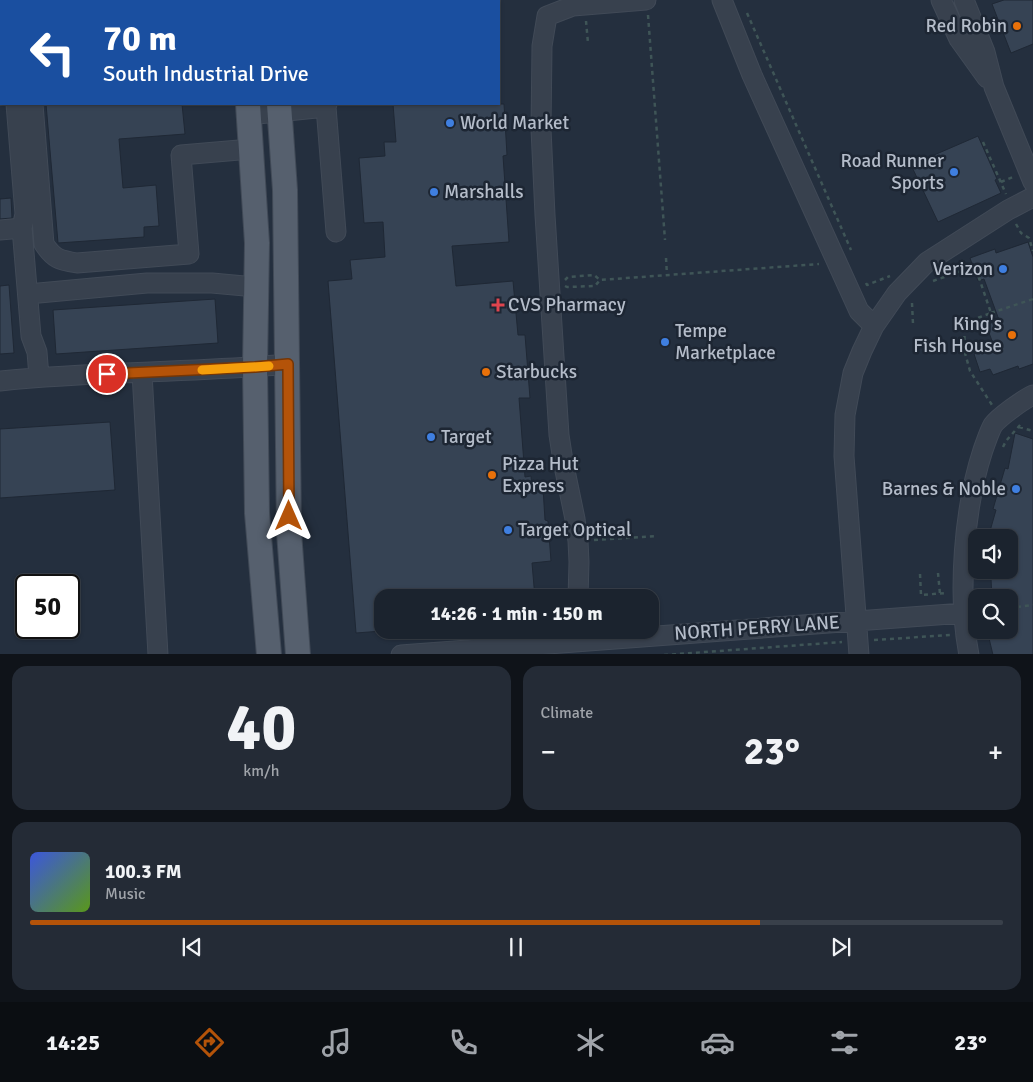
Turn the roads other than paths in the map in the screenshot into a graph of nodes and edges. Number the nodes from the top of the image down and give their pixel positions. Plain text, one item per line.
1 (722, 0) edge
2 (941, 0) edge
3 (964, 0) edge
4 (647, 5) edge
5 (994, 87) junction
6 (16, 105) edge
7 (33, 105) edge
8 (327, 105) edge
9 (279, 108) edge
10 (248, 110) edge
11 (251, 149) junction
12 (1033, 182) edge
13 (1033, 197) edge
14 (22, 228) junction
15 (0, 230) edge
16 (336, 232) dead end
17 (256, 287) junction
18 (28, 294) junction
19 (874, 326) junction
20 (288, 364) junction
21 (255, 367) junction
22 (142, 372) junction
23 (39, 377) junction
24 (0, 381) edge
25 (1033, 395) edge
26 (578, 589) edge
27 (964, 613) junction
28 (856, 621) junction
29 (584, 642) edge
30 (858, 646) edge
31 (158, 654) edge
32 (269, 654) edge
33 (298, 654) edge
34 (401, 654) edge
35 (969, 654) edge

1 - 19 street
2 - 5 street
3 - 5 street
4 - 26 street
5 - 12 street
6 - 14 street
7 - 11 street
8 - 9 street
8 - 16 street
9 - 10 street
9 - 20 main road
10 - 11 main road
11 - 17 main road
13 - 19 street
14 - 15 street
14 - 18 street
17 - 18 street
17 - 21 main road
18 - 23 street
19 - 28 street
20 - 21 street
20 - 33 main road
21 - 22 street
21 - 32 main road
22 - 23 street
22 - 31 street
23 - 24 street
25 - 27 street
27 - 28 street, NORTH PERRY LANE
27 - 35 street
28 - 29 street, NORTH PERRY LANE
28 - 30 street
29 - 34 street, NORTH PERRY LANE

